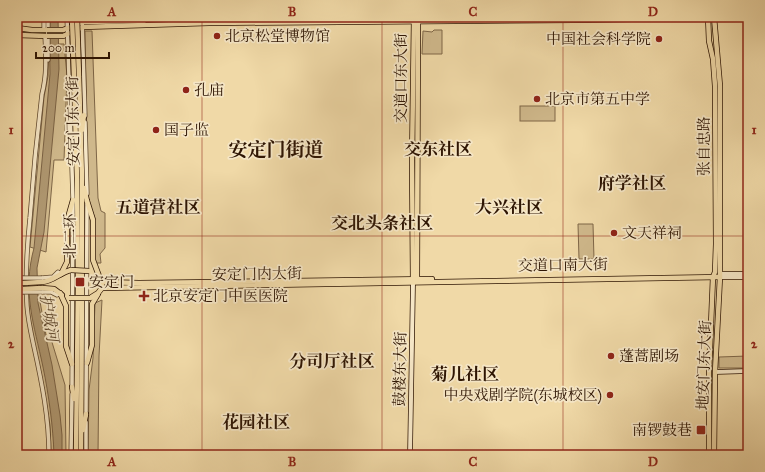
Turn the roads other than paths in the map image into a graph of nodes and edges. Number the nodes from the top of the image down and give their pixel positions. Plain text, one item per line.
1 (44, 17) edge
2 (48, 17) edge
3 (67, 17) edge
4 (72, 17) edge
5 (77, 17) edge
6 (654, 17) edge
7 (708, 17) edge
8 (714, 17) edge
9 (744, 17) edge
10 (646, 18) junction
11 (416, 19) edge
12 (83, 22) edge
13 (17, 28) edge
14 (65, 29) junction
15 (46, 30) junction
16 (68, 34) junction
17 (17, 35) edge
18 (46, 36) junction
19 (69, 72) junction
20 (84, 72) junction
21 (76, 77) junction
22 (45, 81) junction
23 (84, 116) junction
24 (80, 144) junction
25 (79, 179) junction
26 (73, 200) junction
27 (87, 201) junction
28 (60, 273) junction
29 (98, 274) junction
30 (720, 275) junction
31 (748, 275) edge
32 (713, 276) junction
33 (17, 278) edge
34 (23, 280) junction
35 (414, 281) junction
36 (102, 282) junction
37 (17, 283) edge
38 (17, 288) edge
39 (23, 290) junction
40 (100, 290) junction
41 (17, 292) edge
42 (59, 294) junction
43 (87, 363) junction
44 (72, 364) junction
45 (748, 371) edge
46 (708, 372) junction
47 (715, 372) junction
48 (72, 387) junction
49 (76, 408) junction
50 (86, 414) junction
51 (81, 441) junction
52 (49, 455) edge
53 (71, 455) edge
54 (76, 455) edge
55 (81, 455) edge
56 (86, 455) edge
57 (410, 455) edge
58 (709, 455) edge
59 (714, 455) edge

1 - 15 street
2 - 22 street
3 - 14 street, 安定门东大街
4 - 21 main road, 北二环, bridge
5 - 21 main road, 北二环, bridge
6 - 10 main road
7 - 8 main road
7 - 10 main road
7 - 32 main road, 张自忠路
8 - 9 main road
8 - 30 main road, 张自忠路
10 - 11 main road
11 - 12 main road
11 - 35 main road, 交道口东大街
12 - 14 main road
12 - 16 main road
12 - 20 street, 安定门东大街
13 - 15 main road
14 - 15 main road, bridge
14 - 16 street, 安定门东大街
16 - 18 main road, bridge
16 - 19 street, 安定门东大街
17 - 18 main road
18 - 22 street
19 - 20 street
19 - 26 street, 安定门东大街
20 - 23 street, 安定门东大街
21 - 24 main road, 北二环
21 - 25 main road, 北二环
22 - 52 street
23 - 24 main road
23 - 27 street, 安定门东大街
24 - 25 main road, 北二环
25 - 26 main road
25 - 27 main road
25 - 49 main road, 北二环
25 - 51 main road, 北二环
26 - 28 main road
26 - 44 street, 安定门东大街
27 - 29 main road
27 - 43 street, 安定门东大街
28 - 29 main road, bridge
28 - 34 main road, bridge
29 - 36 main road
30 - 31 main road
30 - 32 main road, 交道口南大街
30 - 47 main road, 地安门东大街
32 - 35 main road, 交道口南大街
32 - 46 main road, 地安门东大街
33 - 34 street
34 - 37 main road
35 - 36 main road, 安定门内大街
35 - 40 main road, 安定门内大街
35 - 57 main road, 鼓楼东大街
36 - 40 main road
38 - 39 main road
39 - 41 street
39 - 42 main road, bridge
40 - 42 main road, bridge
40 - 43 main road
42 - 44 main road
43 - 50 street, 安定门东大街
44 - 48 street, 安定门东大街
45 - 47 main road
46 - 47 street
46 - 58 main road, 地安门东大街
47 - 59 main road, 地安门东大街
48 - 49 main road
48 - 53 street, 安定门东大街
49 - 54 main road, 北二环
50 - 51 main road
50 - 56 street, 安定门东大街
51 - 55 main road, 北二环

